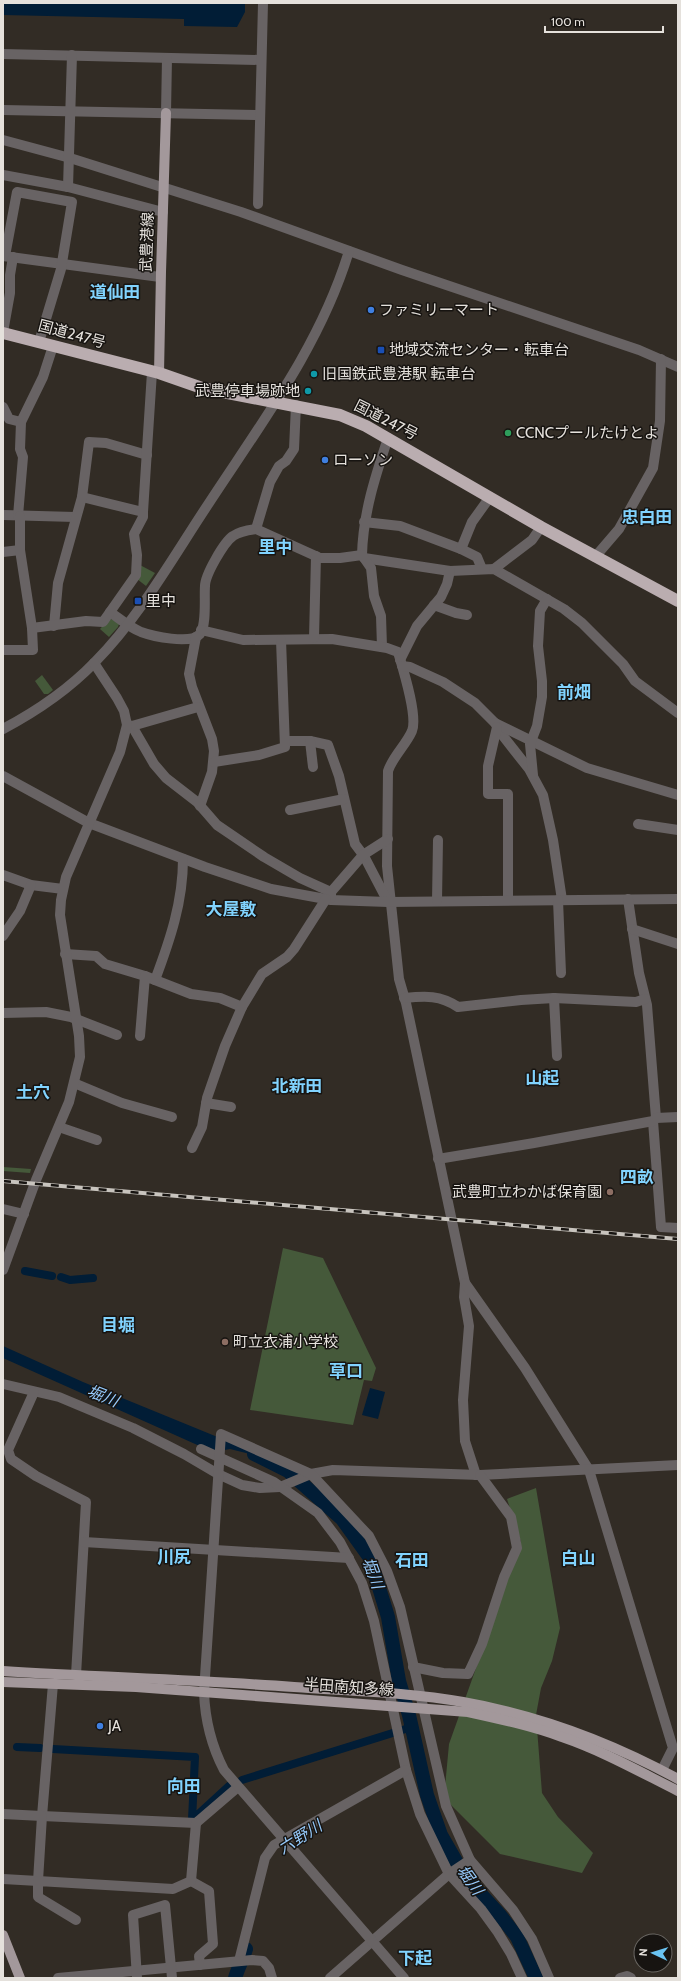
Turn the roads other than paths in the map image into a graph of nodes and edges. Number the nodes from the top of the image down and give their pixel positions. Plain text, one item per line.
1 (263, 3) edge
2 (3, 54) edge
3 (72, 55) junction
4 (167, 58) junction
5 (261, 60) junction
6 (3, 110) edge
7 (70, 111) junction
8 (166, 113) junction
9 (260, 115) junction
10 (3, 140) edge
11 (70, 158) junction
12 (3, 175) edge
13 (68, 187) junction
14 (164, 188) junction
15 (258, 204) dead end
16 (163, 212) junction
17 (349, 251) junction
18 (7, 256) edge
19 (62, 263) junction
20 (160, 277) junction
21 (3, 333) edge
22 (39, 342) junction
23 (52, 346) junction
24 (660, 359) junction
25 (678, 367) edge
26 (156, 372) junction
27 (276, 402) junction
28 (296, 405) junction
29 (3, 406) edge
30 (21, 422) junction
31 (388, 438) junction
32 (147, 455) junction
33 (82, 497) junction
34 (490, 497) junction
35 (143, 512) junction
36 (3, 515) edge
37 (19, 516) junction
38 (75, 517) junction
39 (364, 522) junction
40 (541, 527) junction
41 (256, 529) junction
42 (461, 549) junction
43 (20, 550) junction
44 (3, 552) edge
45 (316, 556) junction
46 (363, 556) junction
47 (595, 557) junction
48 (482, 569) junction
49 (494, 569) junction
50 (450, 571) junction
51 (547, 599) junction
52 (678, 601) edge
53 (434, 605) junction
54 (110, 612) junction
55 (467, 615) dead end
56 (128, 625) junction
57 (54, 626) junction
58 (32, 628) junction
59 (199, 634) junction
60 (314, 638) junction
61 (281, 640) junction
62 (382, 647) junction
63 (3, 650) edge
64 (94, 663) junction
65 (401, 663) junction
66 (198, 707) junction
67 (678, 713) edge
68 (496, 725) junction
69 (130, 726) junction
70 (3, 729) edge
71 (285, 741) junction
72 (310, 741) junction
73 (531, 741) junction
74 (214, 762) junction
75 (313, 767) dead end
76 (3, 776) edge
77 (533, 778) junction
78 (678, 795) edge
79 (344, 799) junction
80 (200, 806) junction
81 (290, 810) dead end
82 (89, 823) junction
83 (638, 824) dead end
84 (678, 830) edge
85 (388, 839) junction
86 (441, 847) dead end
87 (363, 854) junction
88 (183, 859) junction
89 (4, 877) edge
90 (31, 885) junction
91 (63, 889) junction
92 (329, 897) junction
93 (628, 899) junction
94 (678, 899) edge
95 (508, 900) junction
96 (560, 900) junction
97 (437, 901) junction
98 (389, 902) junction
99 (632, 929) junction
100 (3, 936) edge
101 (678, 944) edge
102 (65, 954) junction
103 (561, 973) dead end
104 (145, 976) junction
105 (155, 980) junction
106 (404, 998) junction
107 (554, 998) junction
108 (645, 999) junction
109 (242, 1006) junction
110 (3, 1013) edge
111 (75, 1018) junction
112 (117, 1035) dead end
113 (140, 1036) dead end
114 (557, 1056) dead end
115 (74, 1083) junction
116 (206, 1103) junction
117 (231, 1107) dead end
118 (172, 1117) dead end
119 (678, 1117) edge
120 (655, 1119) junction
121 (59, 1127) junction
122 (97, 1140) dead end
123 (192, 1148) dead end
124 (438, 1159) junction
125 (3, 1209) edge
126 (24, 1214) junction
127 (678, 1228) edge
128 (3, 1270) edge
129 (465, 1283) junction
130 (3, 1384) edge
131 (34, 1392) junction
132 (201, 1449) dead end
133 (220, 1459) junction
134 (678, 1465) edge
135 (589, 1470) junction
136 (218, 1474) junction
137 (311, 1474) junction
138 (478, 1475) junction
139 (280, 1487) junction
140 (84, 1542) junction
141 (214, 1550) junction
142 (349, 1558) junction
143 (413, 1667) junction
144 (3, 1671) edge
145 (76, 1675) junction
146 (205, 1681) junction
147 (3, 1682) edge
148 (53, 1684) junction
149 (204, 1692) junction
150 (390, 1694) junction
151 (421, 1696) junction
152 (424, 1708) junction
153 (393, 1709) junction
154 (406, 1770) junction
155 (662, 1770) junction
156 (678, 1779) edge
157 (238, 1787) junction
158 (678, 1792) edge
159 (3, 1814) edge
160 (42, 1816) junction
161 (196, 1823) junction
162 (285, 1841) junction
163 (470, 1860) junction
164 (449, 1874) junction
165 (3, 1879) edge
166 (38, 1881) junction
167 (191, 1881) junction
168 (76, 1920) dead end
169 (3, 1935) edge
170 (372, 1942) junction
171 (240, 1961) junction
172 (200, 1965) junction
173 (170, 1968) junction
174 (137, 1974) edge
175 (20, 1978) edge
176 (58, 1978) edge
177 (172, 1978) edge
178 (272, 1978) edge
179 (330, 1978) edge
180 (404, 1978) edge
181 (522, 1978) edge
182 (549, 1978) edge
183 (620, 1978) edge
184 (631, 1978) edge

1 - 5 street
2 - 3 street
3 - 4 street
3 - 7 street
4 - 5 street
4 - 8 street
5 - 9 street
6 - 7 street
7 - 8 street
7 - 11 street
8 - 9 street
8 - 14 main road, 武豊港線
9 - 15 street
10 - 11 street
11 - 13 street
11 - 14 street
12 - 13 street
13 - 16 street
14 - 16 main road, 武豊港線
14 - 17 street
16 - 20 main road, 武豊港線
17 - 24 street
17 - 27 street
18 - 19 street
18 - 19 street
18 - 21 street
19 - 20 street
19 - 22 street
20 - 26 main road, 武豊港線
21 - 22 highway, 国道247号
22 - 23 highway, 国道247号
23 - 26 highway, 国道247号
23 - 30 street
24 - 25 street
24 - 47 street
26 - 27 highway, 国道247号
26 - 32 street
27 - 28 highway, 国道247号
27 - 56 street
28 - 31 highway, 国道247号
28 - 41 street
29 - 30 street
30 - 37 street
31 - 34 highway, 国道247号
31 - 39 street
32 - 33 street
32 - 35 street
33 - 35 street
33 - 38 street
34 - 40 highway, 国道247号
34 - 42 street
35 - 54 street
36 - 37 street
37 - 38 street
37 - 43 street
38 - 57 street
39 - 42 street
39 - 46 street
40 - 47 highway, 国道247号
40 - 49 street
41 - 45 street
41 - 59 street
42 - 48 street
43 - 44 street
43 - 58 street
45 - 46 street
45 - 60 street
46 - 50 street
46 - 62 street
47 - 52 highway, 国道247号
48 - 49 street
48 - 50 street
49 - 51 street
50 - 53 street
51 - 67 street
51 - 73 street
53 - 55 street
53 - 65 street
54 - 56 street
54 - 57 street
56 - 59 street
56 - 64 street
57 - 58 street
58 - 63 street
59 - 61 street
59 - 66 street
60 - 61 street
60 - 62 street
61 - 71 street
62 - 65 street
64 - 69 street
64 - 70 street
65 - 68 street
65 - 85 street
66 - 69 street
66 - 74 street
68 - 73 street
68 - 77 street
68 - 95 street
69 - 80 street
69 - 82 street
71 - 72 street
71 - 74 street
72 - 75 street
72 - 79 street
73 - 77 street
73 - 78 street
74 - 80 street
76 - 82 street
77 - 96 street
79 - 81 street
79 - 87 street
80 - 92 street
82 - 88 street
82 - 91 street
83 - 84 street
85 - 87 street
85 - 98 street
86 - 97 street
87 - 92 street
87 - 98 street
88 - 92 street
88 - 105 street
89 - 90 street
90 - 91 street
90 - 100 street
91 - 102 street
92 - 98 street
92 - 109 street
93 - 94 street
93 - 96 street
93 - 99 street
95 - 96 street
95 - 97 street
96 - 103 street
97 - 98 street
98 - 106 street
99 - 101 street
99 - 108 street
102 - 104 street
102 - 111 street
104 - 105 street
104 - 113 street
105 - 109 street
106 - 107 street
106 - 124 street
107 - 108 street
107 - 114 street
108 - 120 street
109 - 116 street
110 - 111 street
111 - 112 street
111 - 115 street
115 - 118 street
115 - 121 street
116 - 117 street
116 - 123 street
119 - 120 street
120 - 124 street
120 - 127 street
121 - 122 street
121 - 126 street
124 - 129 street
125 - 126 street
126 - 128 street
129 - 135 street
129 - 138 street
130 - 131 street
131 - 136 street
131 - 140 street
132 - 133 street
133 - 136 street
133 - 137 street
133 - 139 street
134 - 135 street
135 - 138 street
135 - 155 street
136 - 139 street
136 - 141 street
137 - 138 street
137 - 139 street
137 - 143 street
138 - 143 street
139 - 142 street
140 - 141 street
140 - 145 street
141 - 142 street
141 - 146 street
142 - 150 street
143 - 151 street
144 - 145 main road, 半田南知多線
145 - 146 main road, 半田南知多線
146 - 149 street
146 - 150 main road, 半田南知多線
147 - 148 main road, 半田南知多線
148 - 149 main road, 半田南知多線
148 - 160 street
149 - 153 main road, 半田南知多線
149 - 157 street
150 - 151 main road, 半田南知多線
150 - 153 street
151 - 152 street
151 - 155 main road, 半田南知多線
152 - 153 main road, 半田南知多線
152 - 158 main road, 半田南知多線
152 - 163 street
153 - 154 street
154 - 162 street
154 - 164 street
155 - 156 main road, 半田南知多線
157 - 161 street
157 - 162 street
159 - 160 street
160 - 161 street
160 - 166 street
161 - 167 street
162 - 170 street
162 - 171 street
163 - 164 street
163 - 182 street
164 - 170 street
164 - 181 street
165 - 166 street
166 - 167 street
166 - 168 street
167 - 172 street
169 - 175 main road
170 - 179 street
170 - 180 street
171 - 172 street
171 - 178 street
172 - 173 street
173 - 174 street
173 - 174 street
173 - 177 street
174 - 176 street
183 - 184 street

